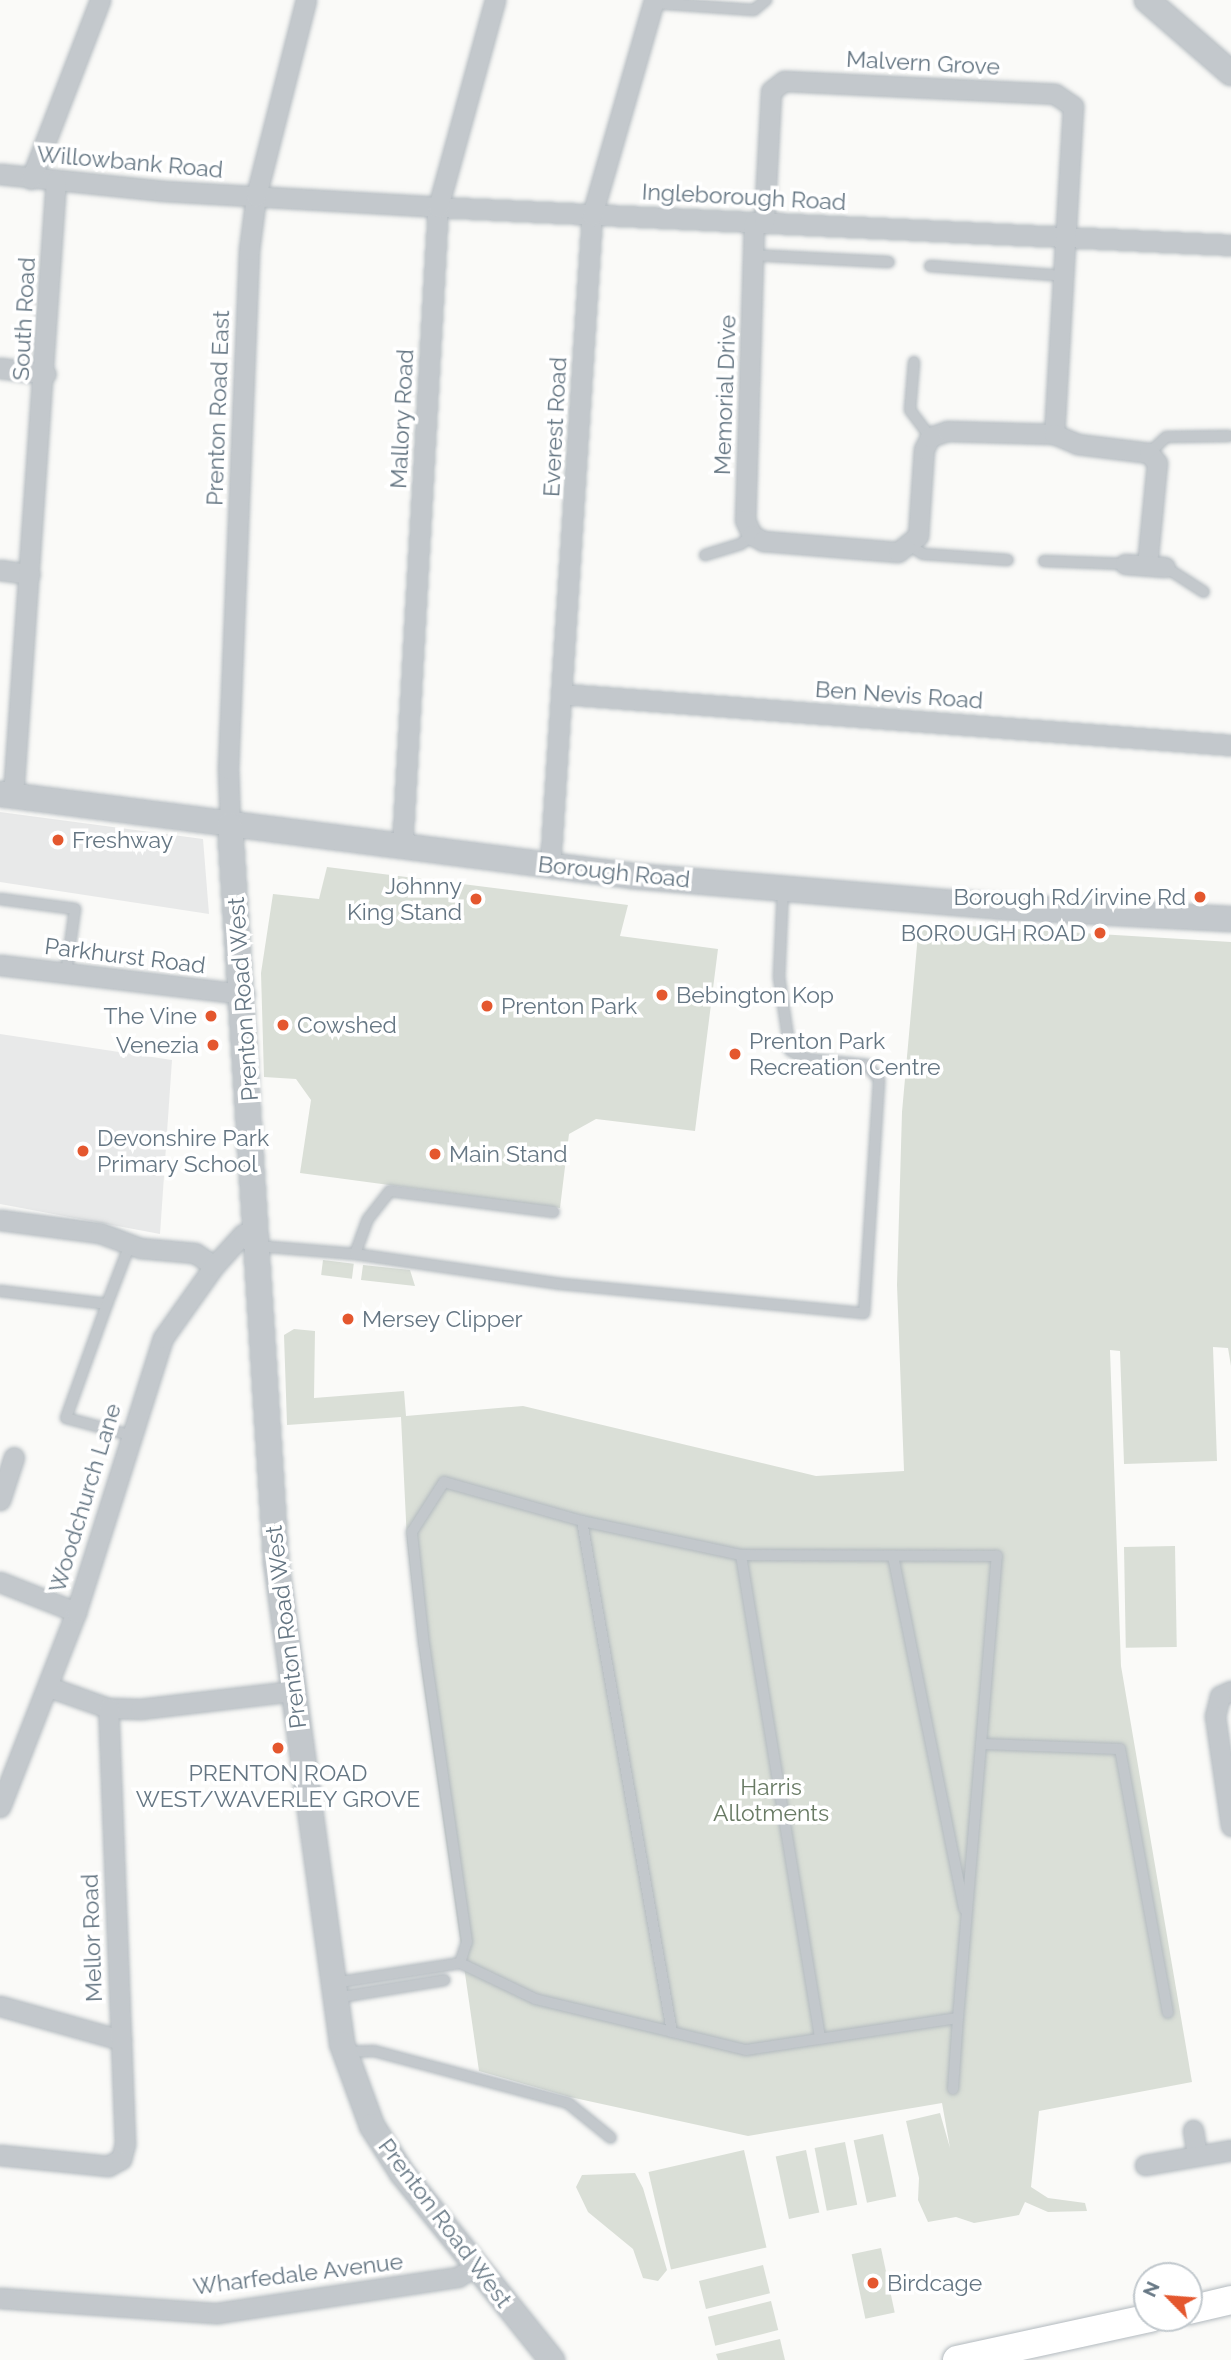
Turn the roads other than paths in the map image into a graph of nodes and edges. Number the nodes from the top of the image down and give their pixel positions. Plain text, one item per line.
1 (100, 0) edge
2 (306, 0) edge
3 (495, 0) edge
4 (766, 0) edge
5 (1151, 1) edge
6 (653, 2) edge
7 (1231, 72) edge
8 (0, 174) edge
9 (31, 179) junction
10 (56, 180) junction
11 (256, 196) junction
12 (438, 207) junction
13 (592, 215) junction
14 (759, 222) junction
15 (1067, 237) junction
16 (1231, 245) edge
17 (751, 255) junction
18 (889, 262) dead end
19 (930, 266) dead end
20 (1065, 276) junction
21 (914, 362) dead end
22 (0, 368) edge
23 (46, 374) junction
24 (1054, 434) junction
25 (1229, 436) dead end
26 (930, 437) junction
27 (1149, 453) junction
28 (752, 536) junction
29 (911, 546) junction
30 (705, 555) dead end
31 (1008, 560) dead end
32 (1044, 561) dead end
33 (1125, 564) joint
34 (1156, 566) junction
35 (0, 570) edge
36 (30, 574) junction
37 (1204, 592) dead end
38 (563, 694) junction
39 (1231, 745) edge
40 (6, 795) edge
41 (230, 825) junction
42 (402, 848) junction
43 (550, 866) junction
44 (783, 890) junction
45 (0, 899) edge
46 (1231, 919) edge
47 (0, 965) edge
48 (66, 974) junction
49 (244, 994) junction
50 (554, 1212) dead end
51 (0, 1220) edge
52 (257, 1238) junction
53 (130, 1244) junction
54 (355, 1254) junction
55 (214, 1266) junction
56 (0, 1291) edge
57 (107, 1304) junction
58 (130, 1435) junction
59 (14, 1457) dead end
60 (0, 1500) edge
61 (582, 1521) junction
62 (741, 1555) junction
63 (893, 1556) junction
64 (0, 1582) edge
65 (76, 1612) junction
66 (48, 1687) junction
67 (293, 1691) junction
68 (1231, 1691) edge
69 (108, 1708) junction
70 (981, 1744) junction
71 (0, 1807) edge
72 (1231, 1826) edge
73 (966, 1920) junction
74 (460, 1963) junction
75 (445, 1980) dead end
76 (334, 1990) junction
77 (0, 2006) edge
78 (1168, 2013) dead end
79 (958, 2018) junction
80 (672, 2032) junction
81 (820, 2039) junction
82 (121, 2040) junction
83 (344, 2052) junction
84 (953, 2090) dead end
85 (1193, 2130) dead end
86 (611, 2138) dead end
87 (1231, 2150) edge
88 (0, 2155) edge
89 (1197, 2156) junction
90 (1145, 2165) dead end
91 (474, 2267) junction
92 (0, 2298) edge
93 (1231, 2300) edge
94 (1203, 2306) edge
95 (1133, 2323) edge
96 (1017, 2354) edge
97 (552, 2360) edge
98 (957, 2360) edge

1 - 9 street
2 - 11 street, Prenton Road East
3 - 12 street, Mallory Road
4 - 6 lane
5 - 7 street
6 - 13 street, Everest Road
8 - 9 street, Willowbank Road
9 - 10 street, Willowbank Road
10 - 11 street, Willowbank Road
10 - 23 street, South Road
11 - 12 street, Ingleborough Road
11 - 41 street, Prenton Road East
12 - 13 street, Ingleborough Road
12 - 42 street, Mallory Road
13 - 14 street, Ingleborough Road
13 - 38 street, Everest Road
14 - 15 street, Ingleborough Road
14 - 15 street, Malvern Grove
14 - 17 street, Memorial Drive
15 - 16 street, Ingleborough Road
15 - 20 street
17 - 18 lane
17 - 28 street, Memorial Drive
19 - 20 lane
20 - 24 street
21 - 26 lane
22 - 23 street
23 - 36 street, South Road
24 - 26 street
24 - 27 street
25 - 27 lane
26 - 29 street
27 - 34 street
28 - 29 street
28 - 30 lane
29 - 31 lane
32 - 33 lane
33 - 34 street
34 - 37 lane
35 - 36 street
36 - 40 street, South Road
38 - 39 street, Ben Nevis Road
38 - 43 street, Everest Road
40 - 41 street, Borough Road
41 - 42 street, Borough Road
41 - 49 street, Prenton Road West
42 - 43 street, Borough Road
43 - 44 street, Borough Road
44 - 46 street, Borough Road
44 - 54 lane
45 - 48 lane
47 - 48 street, Parkhurst Road
48 - 49 street, Parkhurst Road
49 - 52 street, Prenton Road West
50 - 54 lane
51 - 53 street
52 - 54 lane
52 - 55 street, Woodchurch Lane
52 - 67 street, Prenton Road West
53 - 55 street
53 - 57 lane
55 - 58 street, Woodchurch Lane
56 - 57 lane
57 - 58 lane
58 - 65 street, Woodchurch Lane
59 - 60 street
61 - 62 lane
61 - 74 lane
61 - 80 lane
62 - 63 lane
62 - 81 lane
63 - 70 lane
63 - 73 lane
64 - 65 street
65 - 66 street, Woodchurch Lane
66 - 69 street
66 - 71 street, Woodchurch Lane
67 - 69 street
67 - 76 street, Prenton Road West
68 - 72 street
69 - 82 street, Mellor Road
70 - 73 lane
70 - 78 lane
73 - 79 lane
74 - 76 lane
74 - 80 lane
75 - 76 lane
76 - 83 street, Prenton Road West
77 - 82 street
79 - 81 lane
79 - 84 lane
80 - 81 lane
82 - 88 street, Mellor Road
83 - 86 lane
83 - 91 street, Prenton Road West
85 - 89 street
87 - 89 street
89 - 90 street
91 - 92 street, Wharfedale Avenue
91 - 97 street, Prenton Road West
93 - 94 main road
95 - 96 main road
96 - 98 main road

